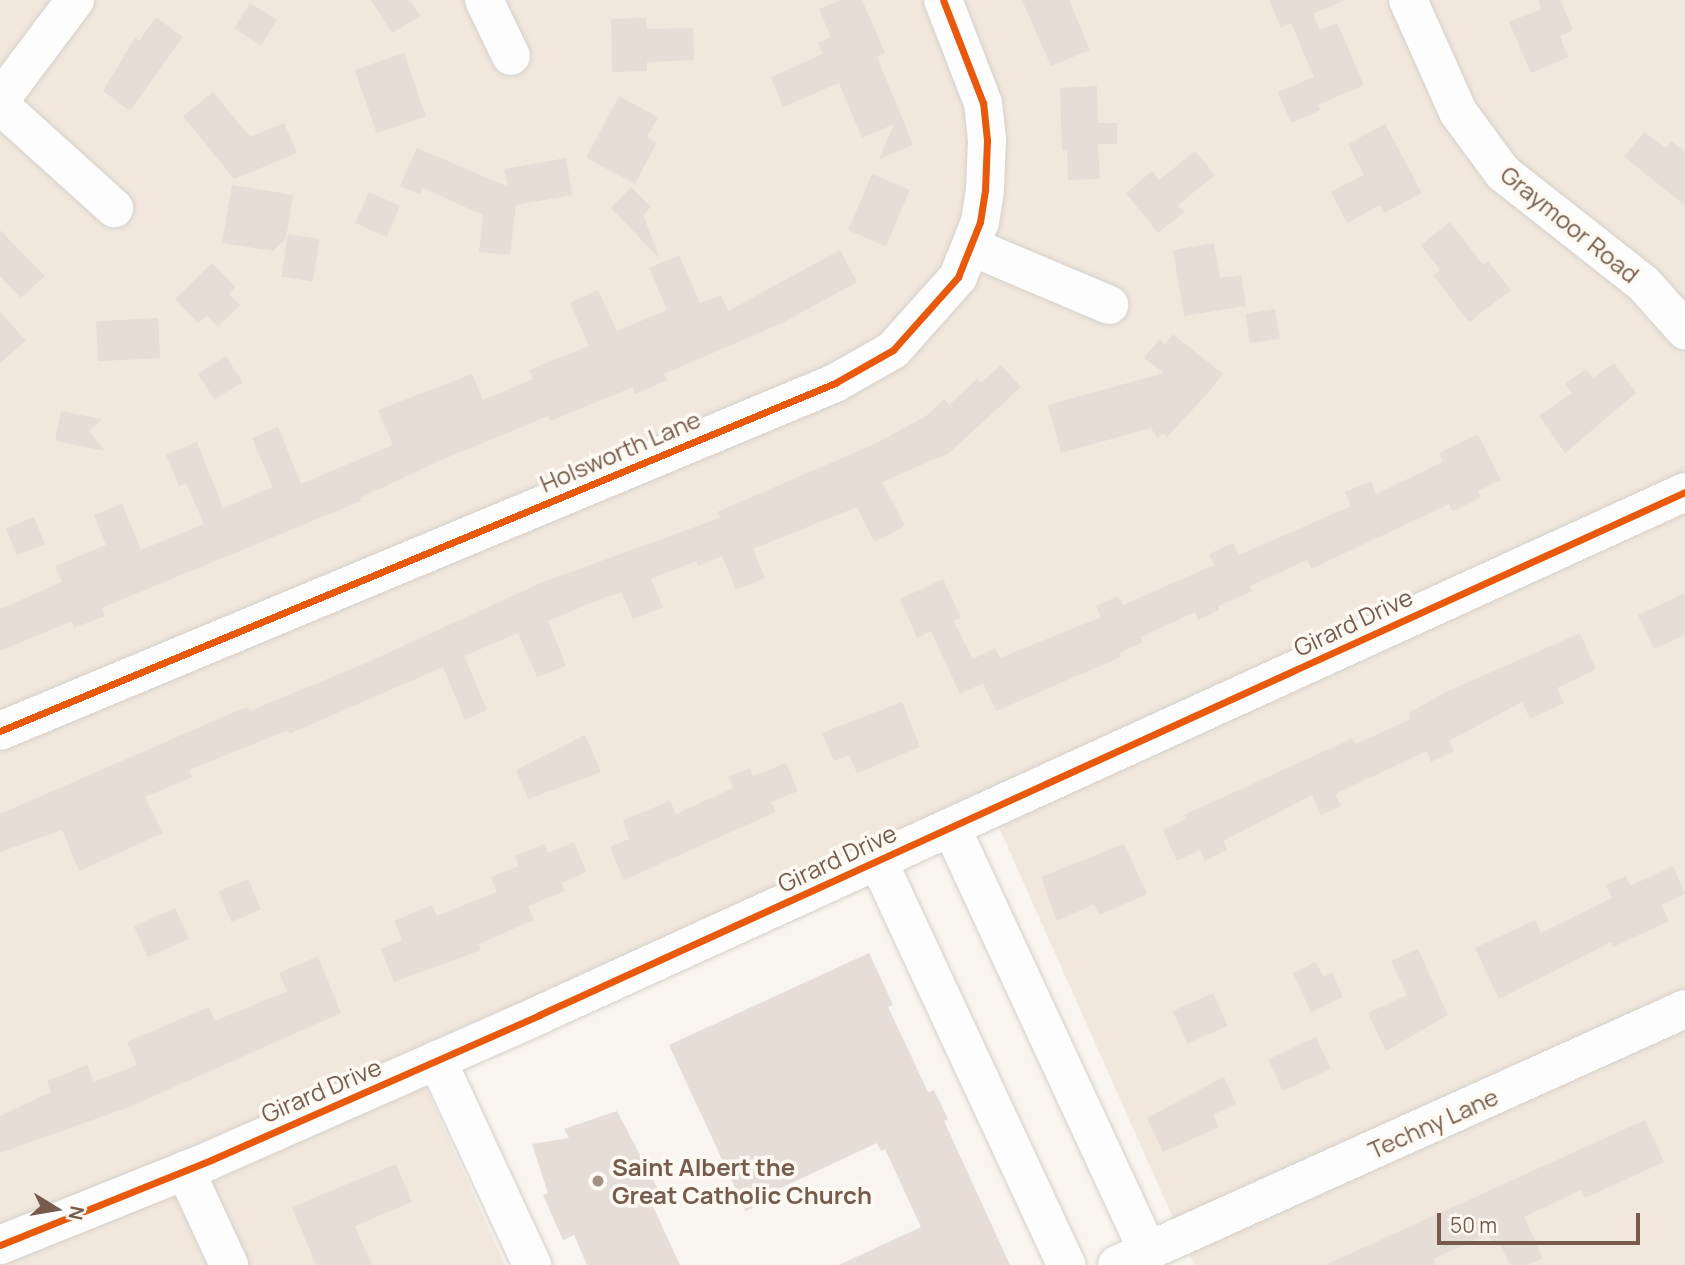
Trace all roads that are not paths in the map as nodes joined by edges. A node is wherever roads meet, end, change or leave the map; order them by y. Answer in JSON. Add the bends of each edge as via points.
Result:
{"nodes":[{"id":1,"x":75,"y":0,"type":"edge"},
{"id":2,"x":484,"y":0,"type":"edge"},
{"id":3,"x":943,"y":0,"type":"edge"},
{"id":4,"x":1408,"y":0,"type":"edge"},
{"id":5,"x":511,"y":56,"type":"dead end"},
{"id":6,"x":0,"y":103,"type":"edge"},
{"id":7,"x":114,"y":208,"type":"dead end"},
{"id":8,"x":972,"y":247,"type":"junction"},
{"id":9,"x":1109,"y":305,"type":"dead end"},
{"id":10,"x":1685,"y":330,"type":"edge"},
{"id":11,"x":1685,"y":492,"type":"edge"},
{"id":12,"x":0,"y":731,"type":"edge"},
{"id":13,"x":951,"y":827,"type":"junction"},
{"id":14,"x":878,"y":861,"type":"junction"},
{"id":15,"x":1685,"y":1009,"type":"edge"},
{"id":16,"x":437,"y":1060,"type":"junction"},
{"id":17,"x":186,"y":1170,"type":"junction"},
{"id":18,"x":0,"y":1245,"type":"edge"},
{"id":19,"x":1148,"y":1251,"type":"edge"},
{"id":20,"x":229,"y":1265,"type":"edge"},
{"id":21,"x":532,"y":1265,"type":"edge"},
{"id":22,"x":1066,"y":1265,"type":"edge"}],
"edges":[{"from":1,"to":6,"type":"street"},
{"from":2,"to":5,"type":"street"},
{"from":3,"to":8,"type":"street","name":"Holsworth Lane","via":[[986,121],[985,190]]},
{"from":4,"to":10,"type":"street","name":"Graymoor Road","via":[[1458,112],[1503,173],[1644,284]]},
{"from":6,"to":7,"type":"street"},
{"from":8,"to":9,"type":"street"},
{"from":8,"to":12,"type":"street","name":"Holsworth Lane","via":[[945,296],[913,333],[877,361],[835,383]]},
{"from":11,"to":13,"type":"street","name":"Girard Drive"},
{"from":13,"to":14,"type":"street","name":"Girard Drive"},
{"from":13,"to":19,"type":"street"},
{"from":14,"to":16,"type":"street","name":"Girard Drive"},
{"from":14,"to":22,"type":"street"},
{"from":15,"to":19,"type":"street","name":"Techny Lane"},
{"from":16,"to":17,"type":"street","name":"Girard Drive"},
{"from":16,"to":21,"type":"street"},
{"from":17,"to":18,"type":"street","name":"Girard Drive"},
{"from":17,"to":20,"type":"street"}]}
